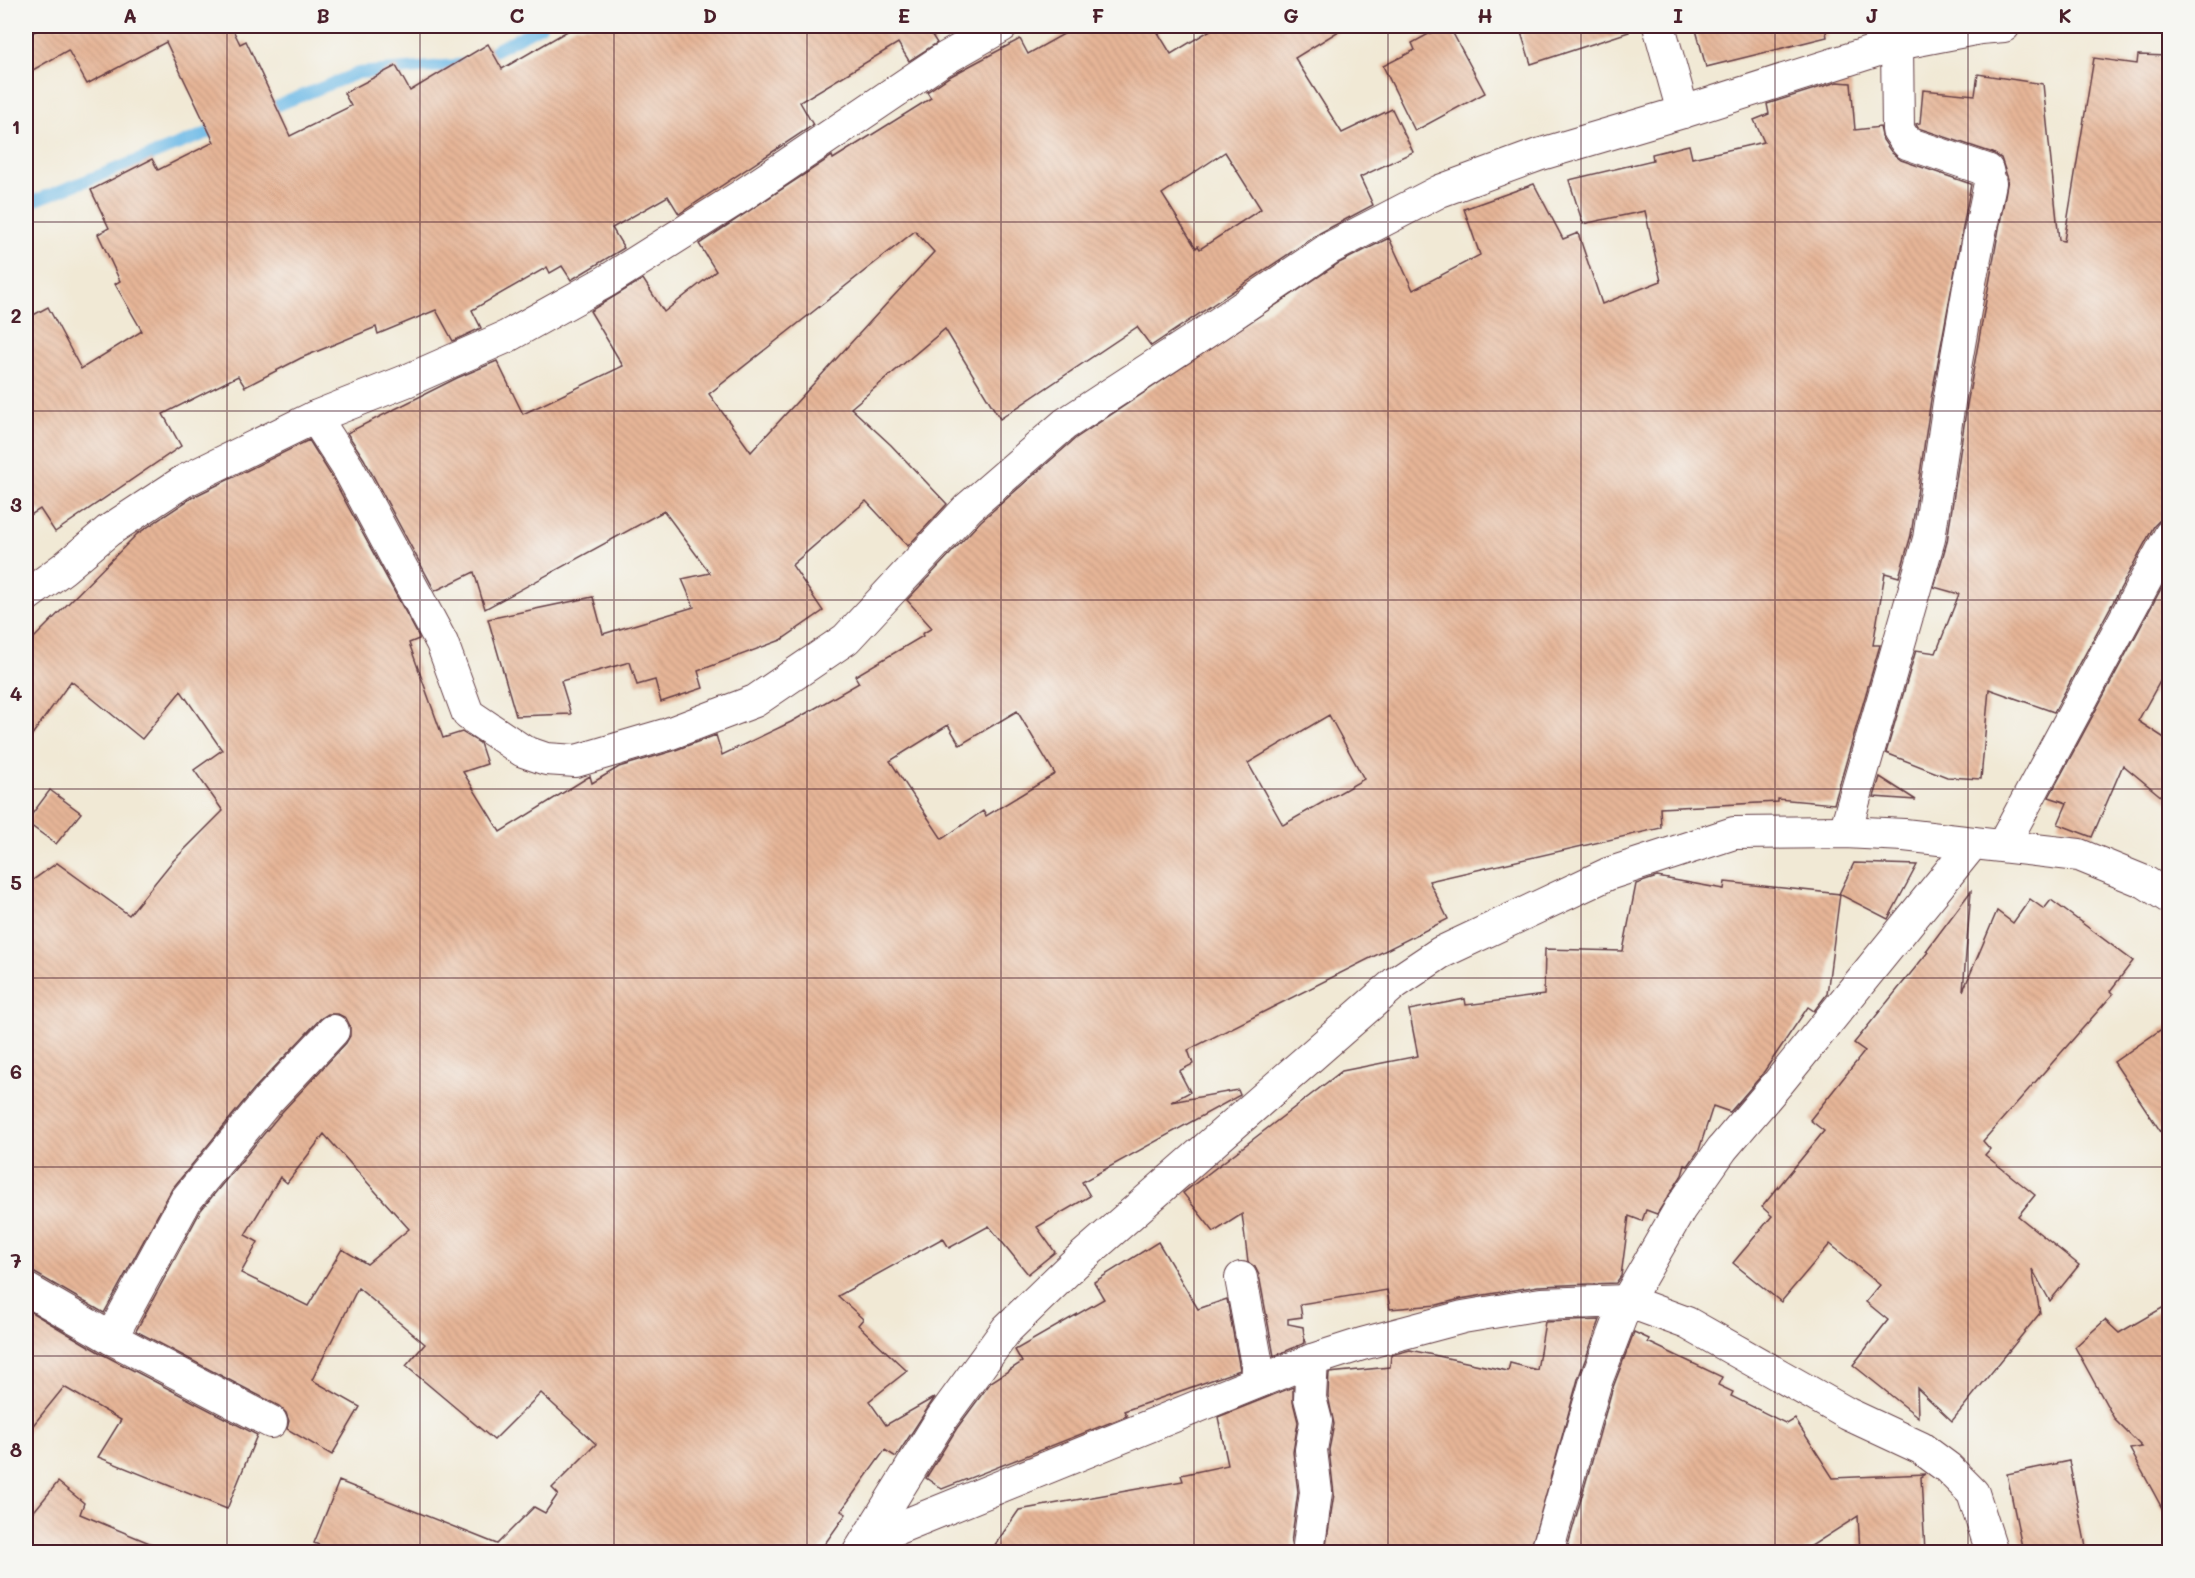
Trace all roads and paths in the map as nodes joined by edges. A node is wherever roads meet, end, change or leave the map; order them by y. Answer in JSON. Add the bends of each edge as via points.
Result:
{"nodes":[{"id":1,"x":1002,"y":26,"type":"edge"},
{"id":2,"x":1659,"y":26,"type":"edge"},
{"id":3,"x":2004,"y":26,"type":"edge"},
{"id":4,"x":1898,"y":44,"type":"junction"},
{"id":5,"x":1683,"y":112,"type":"junction"},
{"id":6,"x":315,"y":417,"type":"junction"},
{"id":7,"x":2169,"y":535,"type":"edge"},
{"id":8,"x":26,"y":596,"type":"edge"},
{"id":9,"x":1845,"y":832,"type":"junction"},
{"id":10,"x":1988,"y":844,"type":"junction"},
{"id":11,"x":2169,"y":898,"type":"edge"},
{"id":12,"x":333,"y":1031,"type":"dead end"},
{"id":13,"x":1241,"y":1278,"type":"dead end"},
{"id":14,"x":26,"y":1289,"type":"edge"},
{"id":15,"x":1627,"y":1301,"type":"junction"},
{"id":16,"x":111,"y":1338,"type":"junction"},
{"id":17,"x":1312,"y":1360,"type":"junction"},
{"id":18,"x":1260,"y":1382,"type":"junction"},
{"id":19,"x":271,"y":1422,"type":"dead end"},
{"id":20,"x":1309,"y":1545,"type":"dead end"},
{"id":21,"x":863,"y":1547,"type":"edge"},
{"id":22,"x":1547,"y":1552,"type":"edge"},
{"id":23,"x":1992,"y":1552,"type":"edge"}],
"edges":[{"from":1,"to":6,"type":"street","via":[[939,62],[605,282],[506,336]]},
{"from":2,"to":5,"type":"street"},
{"from":3,"to":4,"type":"street"},
{"from":4,"to":5,"type":"street"},
{"from":4,"to":9,"type":"street","via":[[1898,130],[1907,143],[1987,170],[1990,183],[1961,333],[1929,539]]},
{"from":5,"to":6,"type":"street","via":[[1538,155],[1440,191],[1330,248],[1065,424],[968,508],[846,639],[755,701],[668,734],[576,761],[546,759],[524,751],[468,714],[442,643],[348,468]]},
{"from":6,"to":8,"type":"street","via":[[184,481],[108,531]]},
{"from":7,"to":10,"type":"street"},
{"from":9,"to":10,"type":"street"},
{"from":9,"to":21,"type":"street","via":[[1734,833],[1608,874],[1440,953],[1395,983],[1073,1264],[1007,1329],[942,1418]]},
{"from":10,"to":11,"type":"street","via":[[2079,855],[2145,882]]},
{"from":10,"to":15,"type":"street","via":[[1722,1149],[1680,1209]]},
{"from":12,"to":16,"type":"street","via":[[268,1100],[186,1200]]},
{"from":13,"to":18,"type":"street"},
{"from":14,"to":16,"type":"street"},
{"from":15,"to":17,"type":"street","via":[[1541,1304],[1463,1317]]},
{"from":15,"to":22,"type":"street","via":[[1595,1384]]},
{"from":15,"to":23,"type":"street","via":[[1687,1323],[1848,1414],[1922,1448],[1973,1493]]},
{"from":16,"to":19,"type":"street"},
{"from":17,"to":18,"type":"street"},
{"from":17,"to":20,"type":"street","via":[[1310,1398],[1316,1421],[1311,1450],[1316,1492]]},
{"from":18,"to":21,"type":"street"}]}
